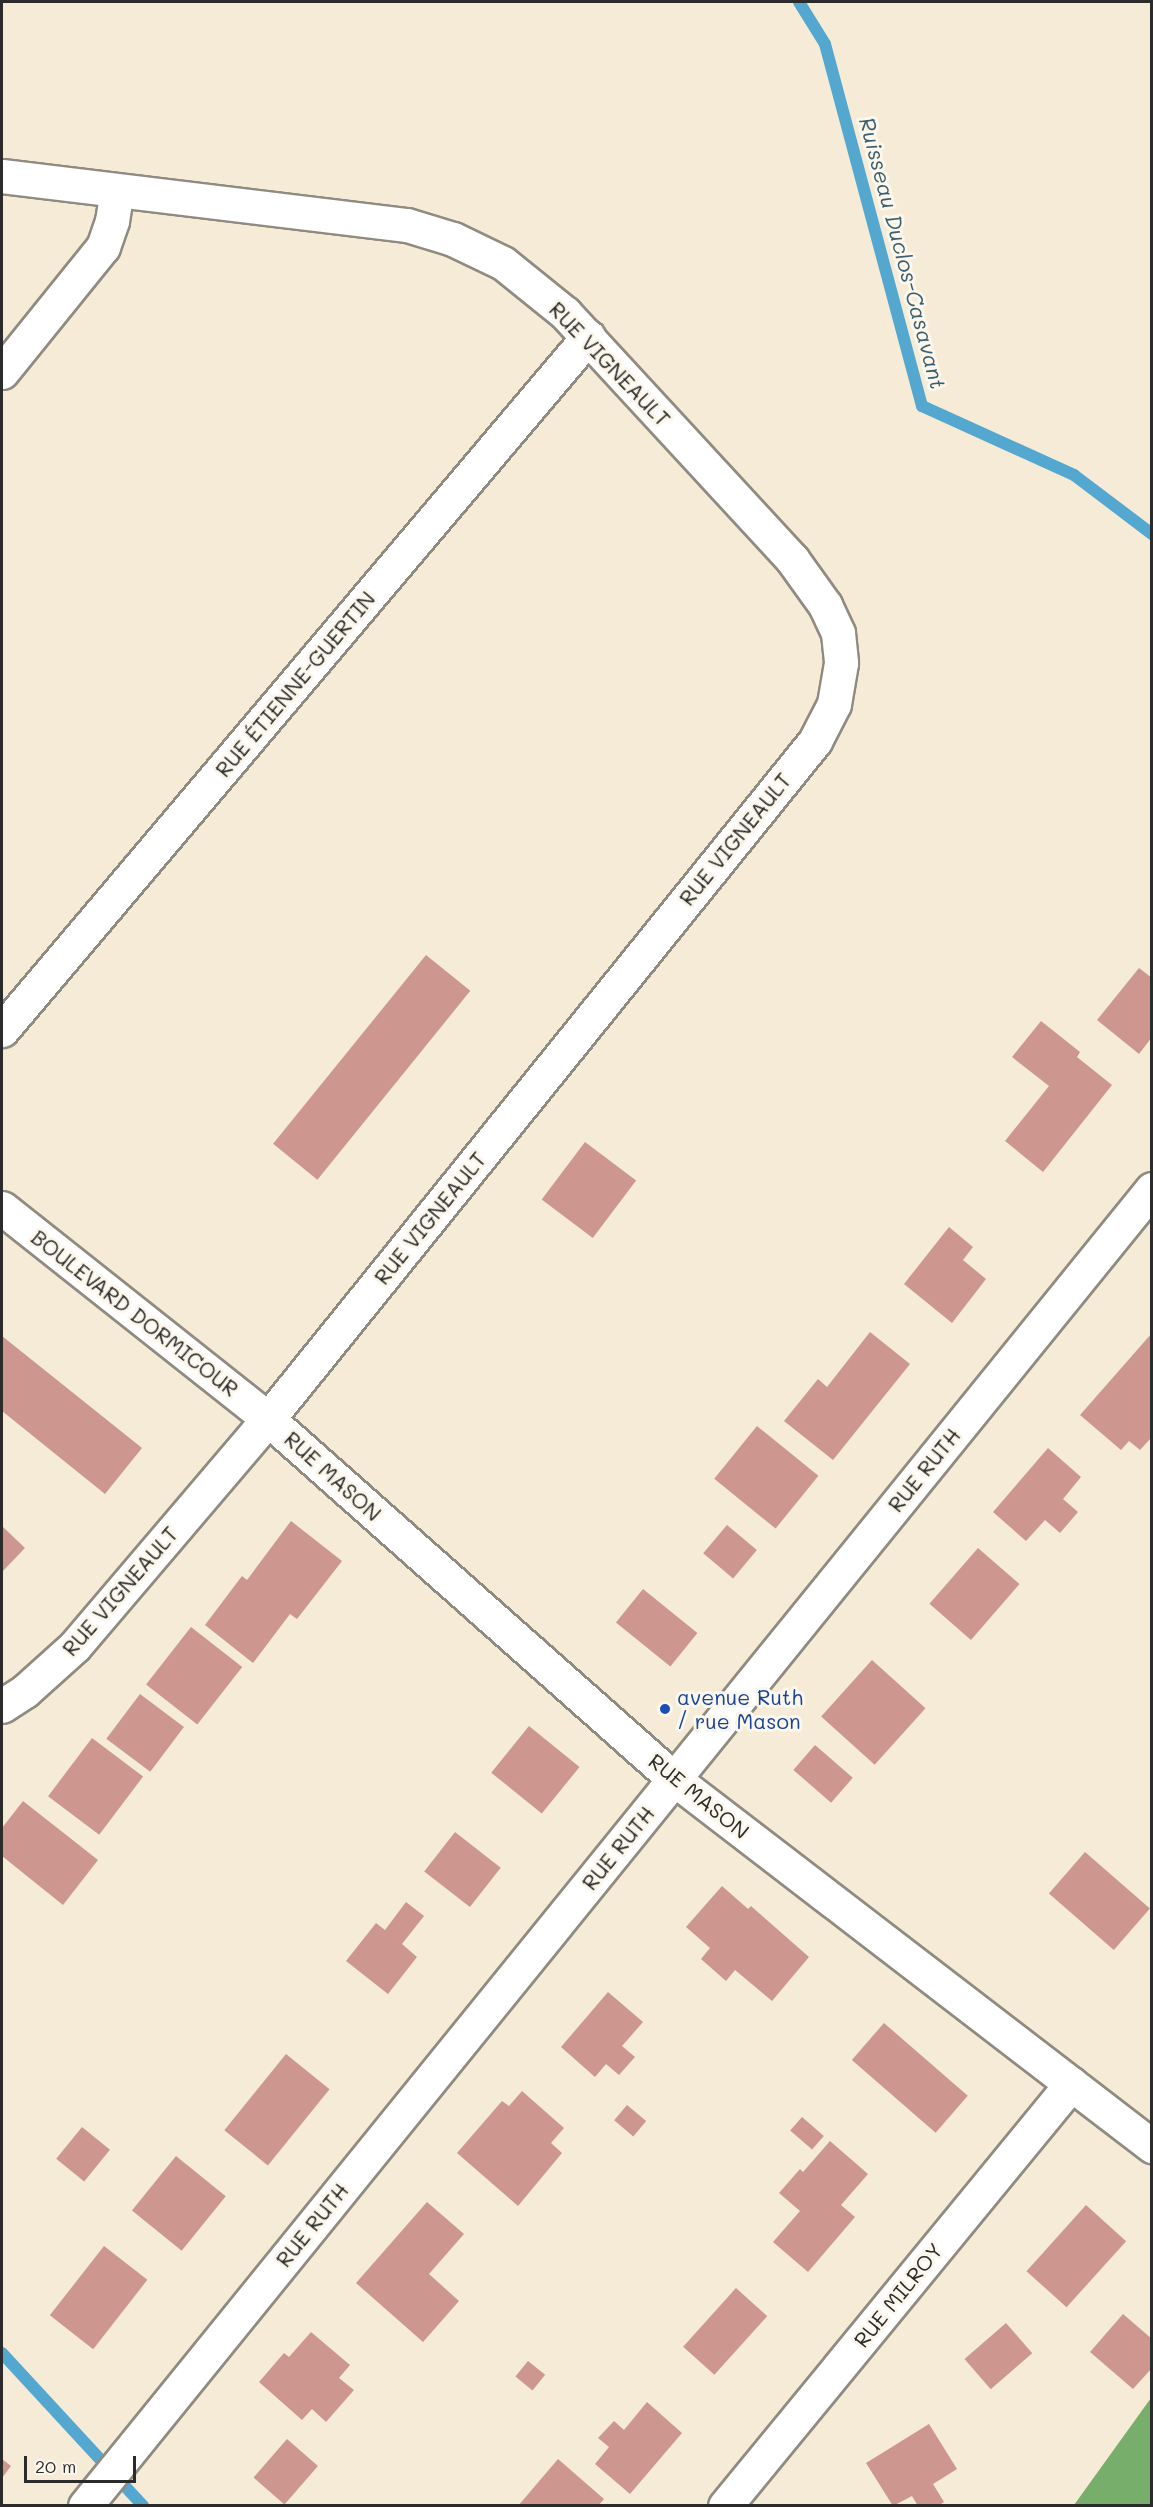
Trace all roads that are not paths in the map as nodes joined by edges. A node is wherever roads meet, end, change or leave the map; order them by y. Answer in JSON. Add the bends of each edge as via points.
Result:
{"nodes":[{"id":1,"x":2,"y":176,"type":"edge"},
{"id":2,"x":117,"y":190,"type":"junction"},
{"id":3,"x":588,"y":338,"type":"junction"},
{"id":4,"x":2,"y":372,"type":"edge"},
{"id":5,"x":2,"y":1030,"type":"edge"},
{"id":6,"x":1152,"y":1189,"type":"edge"},
{"id":7,"x":2,"y":1208,"type":"edge"},
{"id":8,"x":268,"y":1419,"type":"junction"},
{"id":9,"x":2,"y":1706,"type":"edge"},
{"id":10,"x":674,"y":1779,"type":"junction"},
{"id":11,"x":1071,"y":2084,"type":"junction"},
{"id":12,"x":1152,"y":2146,"type":"edge"},
{"id":13,"x":89,"y":2501,"type":"edge"},
{"id":14,"x":725,"y":2505,"type":"edge"}],
"edges":[{"from":1,"to":2,"type":"street","name":"RUE VIGNEAULT"},
{"from":2,"to":3,"type":"street","name":"RUE VIGNEAULT","via":[[407,225],[453,239],[503,263],[565,312]]},
{"from":2,"to":4,"type":"street","via":[[103,247]]},
{"from":3,"to":5,"type":"street","name":"RUE ÉTIENNE-GUERTIN"},
{"from":3,"to":8,"type":"street","name":"RUE VIGNEAULT","via":[[792,559],[825,605],[838,633],[841,663],[834,704],[815,741]]},
{"from":6,"to":10,"type":"street","name":"RUE RUTH"},
{"from":7,"to":8,"type":"street","name":"BOULEVARD DORMICOUR"},
{"from":8,"to":9,"type":"street","name":"RUE VIGNEAULT","via":[[75,1646]]},
{"from":8,"to":10,"type":"street","name":"RUE MASON"},
{"from":10,"to":11,"type":"street","name":"RUE MASON"},
{"from":10,"to":13,"type":"street","name":"RUE RUTH"},
{"from":11,"to":12,"type":"street","name":"RUE MASON"},
{"from":11,"to":14,"type":"street","name":"RUE MILROY"}]}
